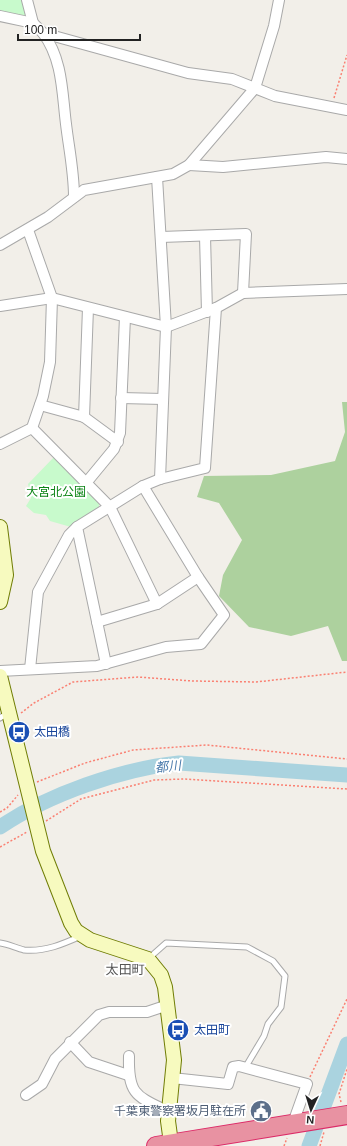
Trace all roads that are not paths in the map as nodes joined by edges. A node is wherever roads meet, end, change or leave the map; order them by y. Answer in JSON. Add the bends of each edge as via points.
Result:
{"nodes":[{"id":1,"x":27,"y":0,"type":"edge"},
{"id":2,"x":279,"y":0,"type":"edge"},
{"id":3,"x":0,"y":16,"type":"edge"},
{"id":4,"x":33,"y":23,"type":"junction"},
{"id":5,"x":43,"y":33,"type":"junction"},
{"id":6,"x":255,"y":88,"type":"junction"},
{"id":7,"x":347,"y":110,"type":"edge"},
{"id":8,"x":347,"y":158,"type":"edge"},
{"id":9,"x":189,"y":165,"type":"junction"},
{"id":10,"x":157,"y":177,"type":"junction"},
{"id":11,"x":74,"y":197,"type":"junction"},
{"id":12,"x":28,"y":230,"type":"junction"},
{"id":13,"x":205,"y":236,"type":"junction"},
{"id":14,"x":161,"y":237,"type":"junction"},
{"id":15,"x":0,"y":245,"type":"edge"},
{"id":16,"x":347,"y":289,"type":"edge"},
{"id":17,"x":243,"y":293,"type":"junction"},
{"id":18,"x":52,"y":298,"type":"junction"},
{"id":19,"x":0,"y":306,"type":"edge"},
{"id":20,"x":88,"y":308,"type":"junction"},
{"id":21,"x":212,"y":310,"type":"junction"},
{"id":22,"x":125,"y":317,"type":"junction"},
{"id":23,"x":166,"y":327,"type":"junction"},
{"id":24,"x":122,"y":398,"type":"junction"},
{"id":25,"x":164,"y":399,"type":"junction"},
{"id":26,"x":40,"y":405,"type":"junction"},
{"id":27,"x":84,"y":418,"type":"junction"},
{"id":28,"x":32,"y":428,"type":"junction"},
{"id":29,"x":118,"y":442,"type":"junction"},
{"id":30,"x":0,"y":444,"type":"edge"},
{"id":31,"x":160,"y":479,"type":"junction"},
{"id":32,"x":86,"y":483,"type":"junction"},
{"id":33,"x":143,"y":486,"type":"junction"},
{"id":34,"x":110,"y":507,"type":"junction"},
{"id":35,"x":0,"y":527,"type":"edge"},
{"id":36,"x":77,"y":527,"type":"junction"},
{"id":37,"x":198,"y":577,"type":"junction"},
{"id":38,"x":0,"y":602,"type":"edge"},
{"id":39,"x":157,"y":604,"type":"junction"},
{"id":40,"x":97,"y":622,"type":"junction"},
{"id":41,"x":106,"y":664,"type":"junction"},
{"id":42,"x":30,"y":669,"type":"junction"},
{"id":43,"x":0,"y":671,"type":"edge"},
{"id":44,"x":0,"y":676,"type":"edge"},
{"id":45,"x":6,"y":718,"type":"edge"},
{"id":46,"x":82,"y":936,"type":"junction"},
{"id":47,"x":0,"y":943,"type":"edge"},
{"id":48,"x":148,"y":959,"type":"junction"},
{"id":49,"x":168,"y":1005,"type":"junction"},
{"id":50,"x":70,"y":1042,"type":"junction"},
{"id":51,"x":129,"y":1056,"type":"dead end"},
{"id":52,"x":245,"y":1068,"type":"junction"},
{"id":53,"x":128,"y":1075,"type":"junction"},
{"id":54,"x":172,"y":1078,"type":"junction"},
{"id":55,"x":26,"y":1095,"type":"dead end"},
{"id":56,"x":169,"y":1112,"type":"junction"},
{"id":57,"x":340,"y":1117,"type":"edge"},
{"id":58,"x":293,"y":1123,"type":"junction"},
{"id":59,"x":167,"y":1145,"type":"edge"}],
"edges":[{"from":1,"to":4,"type":"street"},
{"from":2,"to":6,"type":"street","via":[[274,26]]},
{"from":3,"to":4,"type":"street"},
{"from":4,"to":5,"type":"street"},
{"from":5,"to":6,"type":"street","via":[[188,73],[232,79]]},
{"from":5,"to":11,"type":"street","via":[[53,46],[63,90],[74,176]]},
{"from":6,"to":7,"type":"street","via":[[274,96]]},
{"from":6,"to":9,"type":"street"},
{"from":8,"to":9,"type":"street","via":[[326,157],[223,167]]},
{"from":9,"to":10,"type":"street","via":[[172,174]]},
{"from":10,"to":11,"type":"street","via":[[100,186],[84,190]]},
{"from":10,"to":14,"type":"street"},
{"from":11,"to":12,"type":"street"},
{"from":12,"to":15,"type":"street"},
{"from":12,"to":18,"type":"street"},
{"from":13,"to":14,"type":"street"},
{"from":13,"to":17,"type":"street","via":[[246,234]]},
{"from":13,"to":21,"type":"street"},
{"from":14,"to":23,"type":"street"},
{"from":16,"to":17,"type":"street"},
{"from":17,"to":21,"type":"street"},
{"from":18,"to":19,"type":"street"},
{"from":18,"to":20,"type":"street"},
{"from":18,"to":26,"type":"street","via":[[50,362]]},
{"from":20,"to":22,"type":"street"},
{"from":20,"to":27,"type":"street"},
{"from":21,"to":23,"type":"street"},
{"from":21,"to":31,"type":"street","via":[[205,468]]},
{"from":22,"to":23,"type":"street"},
{"from":22,"to":24,"type":"street"},
{"from":23,"to":25,"type":"street"},
{"from":24,"to":25,"type":"street"},
{"from":24,"to":29,"type":"street"},
{"from":25,"to":31,"type":"street"},
{"from":26,"to":27,"type":"street"},
{"from":26,"to":28,"type":"street"},
{"from":27,"to":29,"type":"street"},
{"from":28,"to":30,"type":"street"},
{"from":28,"to":32,"type":"street"},
{"from":29,"to":32,"type":"street"},
{"from":31,"to":33,"type":"street"},
{"from":32,"to":34,"type":"street"},
{"from":33,"to":34,"type":"street"},
{"from":33,"to":37,"type":"street"},
{"from":34,"to":36,"type":"street"},
{"from":34,"to":39,"type":"street"},
{"from":35,"to":38,"type":"street","via":[[6,574]]},
{"from":36,"to":40,"type":"street"},
{"from":36,"to":42,"type":"street","via":[[69,535],[38,592]]},
{"from":37,"to":39,"type":"street"},
{"from":37,"to":41,"type":"street","via":[[224,615],[201,644],[166,647]]},
{"from":39,"to":40,"type":"street"},
{"from":40,"to":41,"type":"street"},
{"from":41,"to":42,"type":"street"},
{"from":42,"to":43,"type":"street"},
{"from":44,"to":45,"type":"street"},
{"from":45,"to":46,"type":"street","via":[[49,868],[71,923]]},
{"from":46,"to":47,"type":"lane","via":[[36,951]]},
{"from":46,"to":48,"type":"street"},
{"from":48,"to":49,"type":"street","via":[[161,975]]},
{"from":48,"to":52,"type":"lane","via":[[166,943],[247,947],[273,961],[285,976],[281,1007],[268,1024],[264,1036]]},
{"from":49,"to":50,"type":"street","via":[[147,1012],[109,1012],[99,1015]]},
{"from":49,"to":54,"type":"street","via":[[174,1060]]},
{"from":50,"to":53,"type":"street","via":[[89,1062]]},
{"from":50,"to":55,"type":"street","via":[[55,1059],[42,1084]]},
{"from":51,"to":53,"type":"street"},
{"from":52,"to":54,"type":"street","via":[[234,1067],[228,1084]]},
{"from":52,"to":58,"type":"street","via":[[307,1084]]},
{"from":53,"to":56,"type":"street","via":[[132,1089],[142,1099]]},
{"from":54,"to":56,"type":"street"},
{"from":56,"to":59,"type":"street"},
{"from":57,"to":58,"type":"highway"},
{"from":58,"to":59,"type":"highway"}]}
